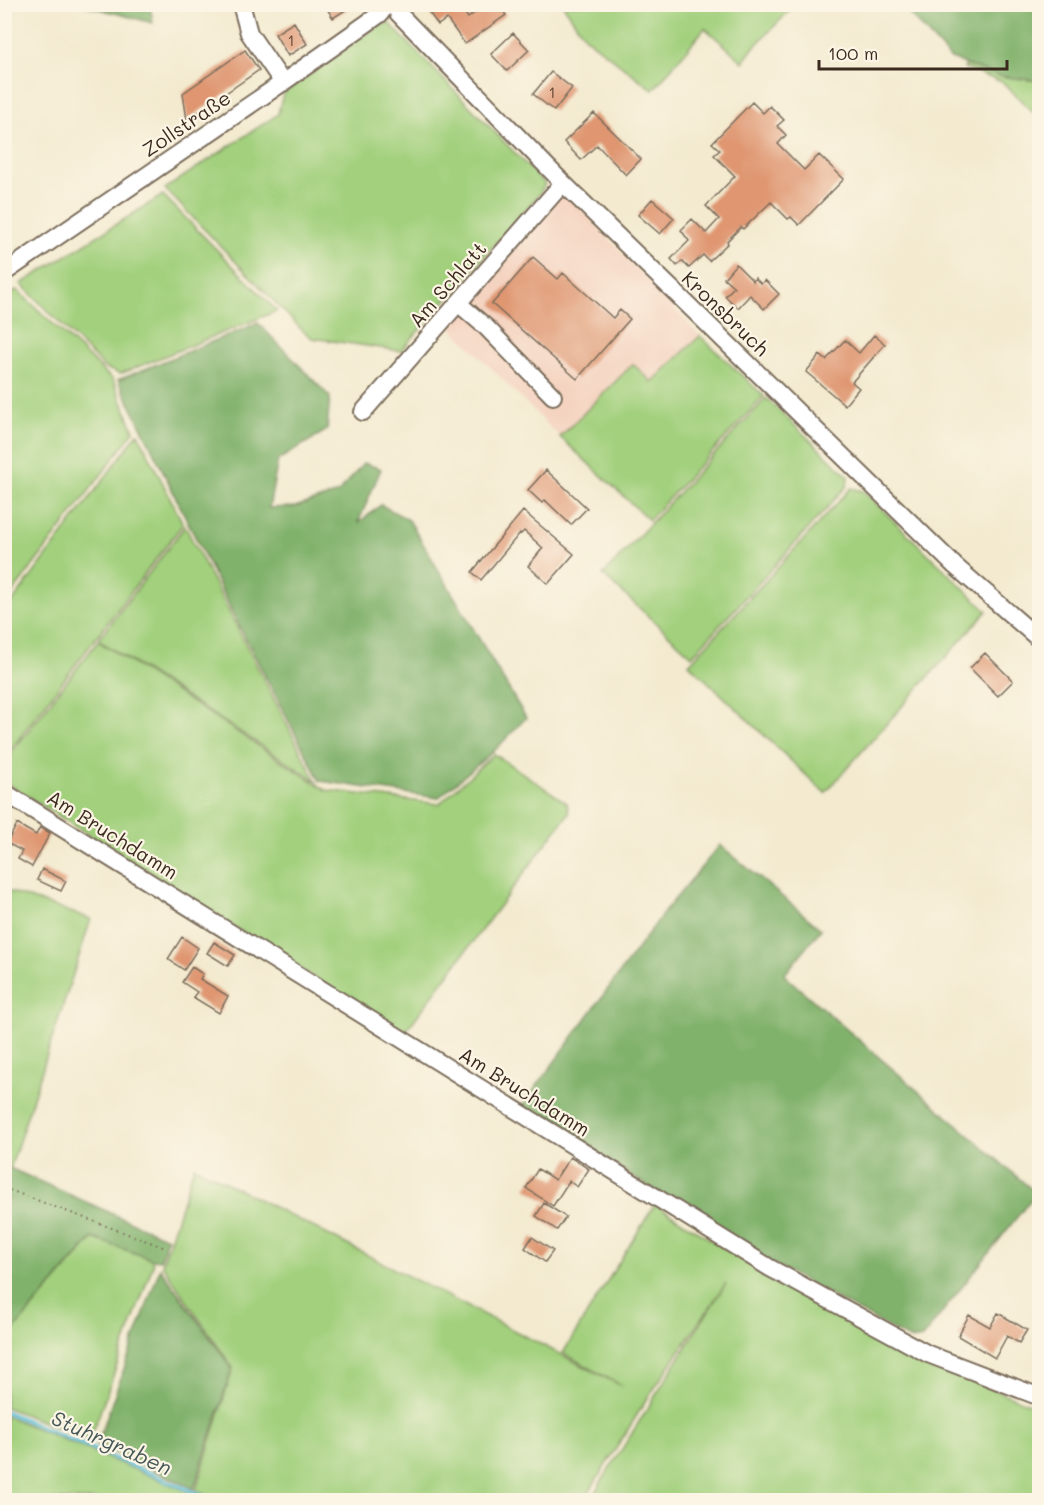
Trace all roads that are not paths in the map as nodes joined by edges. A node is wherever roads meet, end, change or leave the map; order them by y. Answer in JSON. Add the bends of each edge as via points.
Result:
{"nodes":[{"id":1,"x":241,"y":4,"type":"edge"},
{"id":2,"x":387,"y":4,"type":"edge"},
{"id":3,"x":397,"y":4,"type":"edge"},
{"id":4,"x":283,"y":83,"type":"junction"},
{"id":5,"x":563,"y":183,"type":"junction"},
{"id":6,"x":4,"y":273,"type":"edge"},
{"id":7,"x":458,"y":303,"type":"junction"},
{"id":8,"x":553,"y":396,"type":"dead end"},
{"id":9,"x":363,"y":412,"type":"dead end"},
{"id":10,"x":1040,"y":640,"type":"edge"},
{"id":11,"x":4,"y":792,"type":"edge"},
{"id":12,"x":1040,"y":1397,"type":"edge"}],
"edges":[{"from":1,"to":4,"type":"street","via":[[249,33]]},
{"from":2,"to":4,"type":"street","name":"Zollstraße","via":[[380,14]]},
{"from":3,"to":5,"type":"street","name":"Kronsbruch","via":[[398,13]]},
{"from":4,"to":6,"type":"street","name":"Zollstraße"},
{"from":5,"to":7,"type":"street","name":"Am Schlatt"},
{"from":5,"to":10,"type":"street","name":"Kronsbruch","via":[[955,566]]},
{"from":7,"to":8,"type":"street"},
{"from":7,"to":9,"type":"street","name":"Am Schlatt"},
{"from":11,"to":12,"type":"street","name":"Am Bruchdamm","via":[[770,1268],[928,1354]]}]}
